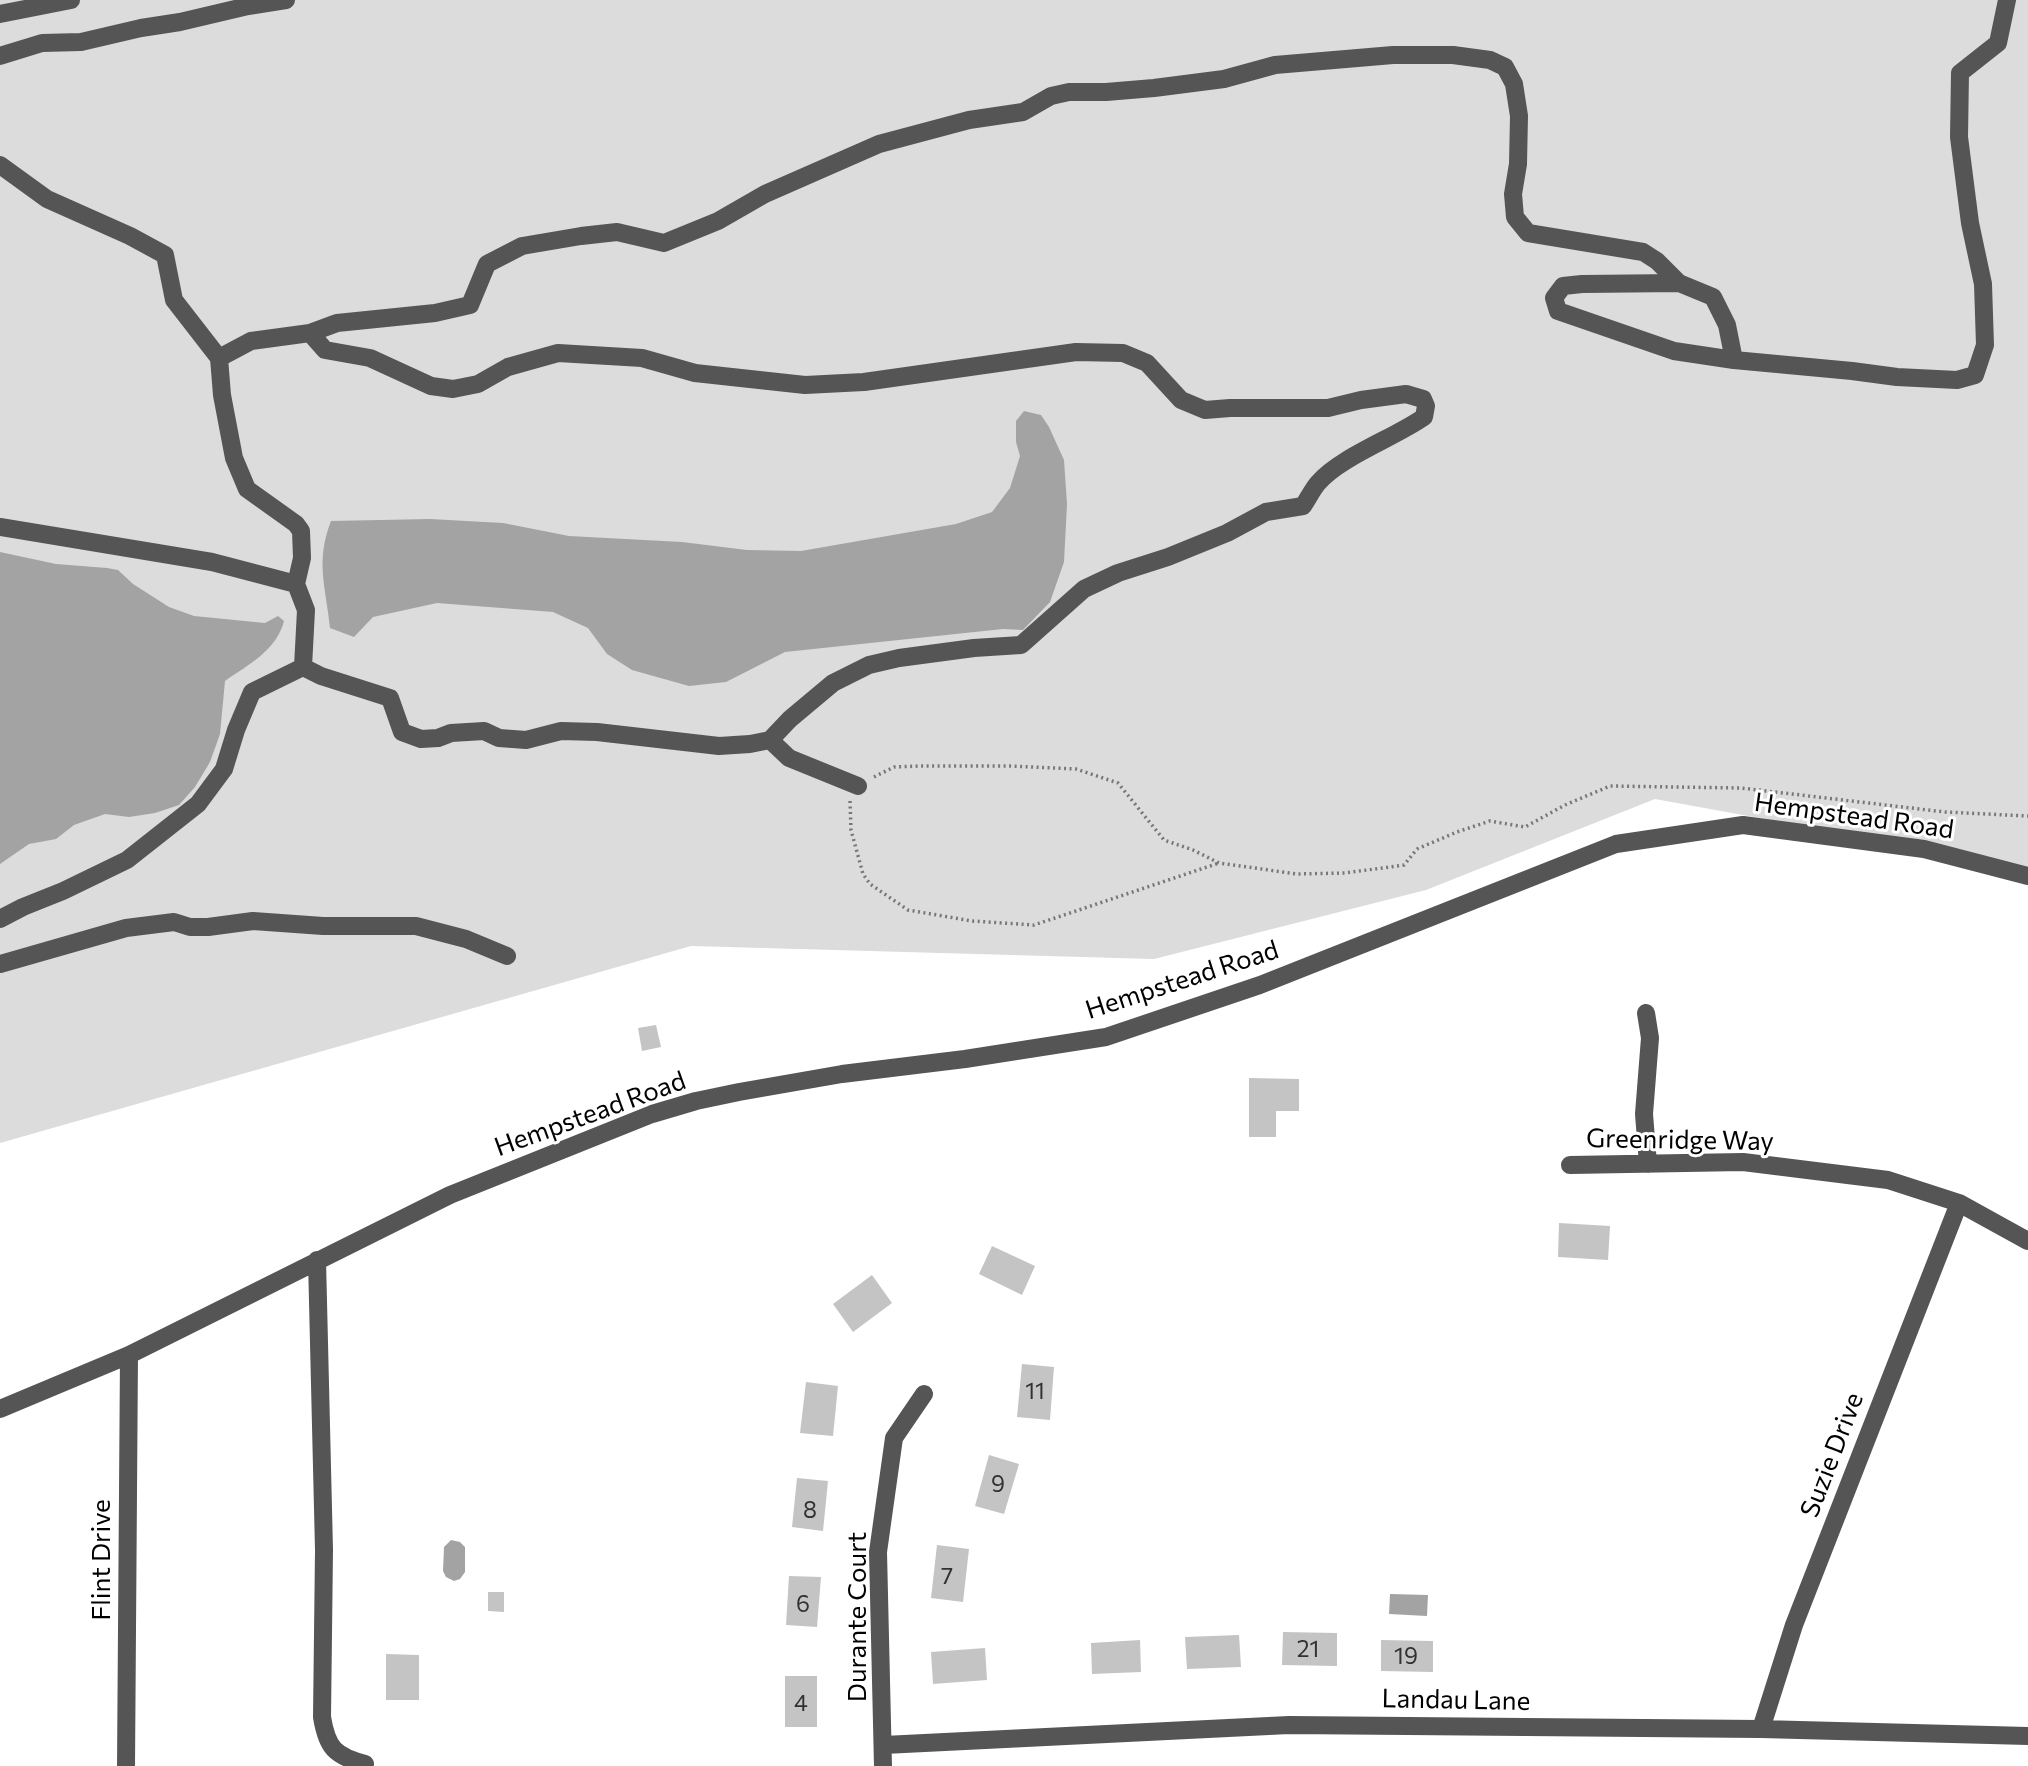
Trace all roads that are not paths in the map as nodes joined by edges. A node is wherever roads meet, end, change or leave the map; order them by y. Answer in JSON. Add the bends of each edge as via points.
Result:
{"nodes":[{"id":1,"x":71,"y":0,"type":"edge"},
{"id":2,"x":286,"y":0,"type":"edge"},
{"id":3,"x":2007,"y":0,"type":"edge"},
{"id":4,"x":0,"y":14,"type":"edge"},
{"id":5,"x":0,"y":56,"type":"edge"},
{"id":6,"x":0,"y":165,"type":"edge"},
{"id":7,"x":1679,"y":283,"type":"junction"},
{"id":8,"x":310,"y":333,"type":"junction"},
{"id":9,"x":219,"y":358,"type":"junction"},
{"id":10,"x":1734,"y":360,"type":"junction"},
{"id":11,"x":0,"y":527,"type":"edge"},
{"id":12,"x":296,"y":584,"type":"junction"},
{"id":13,"x":303,"y":667,"type":"junction"},
{"id":14,"x":770,"y":740,"type":"junction"},
{"id":15,"x":858,"y":786,"type":"road end"},
{"id":16,"x":2028,"y":876,"type":"edge"},
{"id":17,"x":0,"y":919,"type":"edge"},
{"id":18,"x":507,"y":956,"type":"dead end"},
{"id":19,"x":0,"y":964,"type":"edge"},
{"id":20,"x":1646,"y":1013,"type":"dead end"},
{"id":21,"x":1648,"y":1164,"type":"junction"},
{"id":22,"x":1570,"y":1165,"type":"dead end"},
{"id":23,"x":1959,"y":1203,"type":"junction"},
{"id":24,"x":2028,"y":1241,"type":"edge"},
{"id":25,"x":317,"y":1260,"type":"junction"},
{"id":26,"x":129,"y":1355,"type":"junction"},
{"id":27,"x":924,"y":1394,"type":"dead end"},
{"id":28,"x":0,"y":1409,"type":"edge"},
{"id":29,"x":1762,"y":1729,"type":"junction"},
{"id":30,"x":2028,"y":1736,"type":"edge"},
{"id":31,"x":884,"y":1745,"type":"junction"},
{"id":32,"x":365,"y":1764,"type":"dead end"},
{"id":33,"x":126,"y":1766,"type":"edge"},
{"id":34,"x":883,"y":1766,"type":"edge"}],
"edges":[{"from":1,"to":4,"type":"street"},
{"from":2,"to":5,"type":"street","via":[[81,42],[42,43]]},
{"from":3,"to":10,"type":"street","via":[[1998,43],[1960,73],[1959,137],[1983,284],[1985,345],[1975,374],[1956,380],[1897,377]]},
{"from":6,"to":9,"type":"street","via":[[47,199],[165,255],[173,300]]},
{"from":7,"to":8,"type":"street","via":[[1643,252],[1528,233],[1515,217],[1519,116],[1514,84],[1505,67],[1453,55],[1393,55],[1275,65],[1224,79],[1154,88],[1051,96],[1023,112],[969,120],[880,144],[664,243],[617,232],[522,246],[487,264],[470,305],[337,323]]},
{"from":7,"to":10,"type":"street","via":[[1713,297],[1727,325]]},
{"from":7,"to":10,"type":"street","via":[[1563,286],[1554,299],[1558,312],[1575,318],[1674,351]]},
{"from":8,"to":9,"type":"street","via":[[251,341]]},
{"from":8,"to":14,"type":"street","via":[[325,350],[370,358],[430,386],[453,389],[558,353],[642,358],[695,373],[806,385],[864,382],[1076,352],[1123,353],[1147,363],[1181,400],[1205,411],[1328,408],[1406,394],[1423,400],[1424,417],[1343,463],[1319,482],[1303,506],[1266,512],[1227,533],[1084,589],[1021,645],[869,665],[833,683]]},
{"from":9,"to":12,"type":"street","via":[[234,458],[247,489],[301,531],[302,558]]},
{"from":11,"to":12,"type":"street","via":[[212,562]]},
{"from":12,"to":13,"type":"street","via":[[306,610]]},
{"from":13,"to":14,"type":"street","via":[[390,698],[402,732],[421,739],[484,731],[526,740],[561,731],[719,746]]},
{"from":13,"to":17,"type":"street","via":[[252,692],[224,769],[198,804],[127,860]]},
{"from":14,"to":15,"type":"street","via":[[789,758]]},
{"from":16,"to":25,"type":"street","name":"Hempstead Road","via":[[1924,849],[1743,825],[1616,844],[1260,985],[1106,1037],[829,1076],[728,1094],[652,1114],[450,1195]]},
{"from":18,"to":19,"type":"street","via":[[416,926],[253,921],[190,927],[174,922],[126,928]]},
{"from":20,"to":21,"type":"street","via":[[1650,1038],[1644,1114]]},
{"from":21,"to":22,"type":"street","name":"Greenridge Way"},
{"from":21,"to":23,"type":"street","name":"Greenridge Way","via":[[1744,1162],[1888,1180]]},
{"from":23,"to":24,"type":"street","name":"Greenridge Way"},
{"from":23,"to":29,"type":"street","name":"Suzie Drive","via":[[1794,1625]]},
{"from":25,"to":26,"type":"street","name":"Hempstead Road"},
{"from":25,"to":32,"type":"street","via":[[324,1550],[322,1717],[335,1752]]},
{"from":26,"to":28,"type":"street","name":"Hempstead Road"},
{"from":26,"to":33,"type":"street","name":"Flint Drive"},
{"from":27,"to":31,"type":"street","name":"Durante Court","via":[[894,1438],[878,1552]]},
{"from":29,"to":30,"type":"street","name":"Landau Lane"},
{"from":29,"to":31,"type":"street","name":"Landau Lane","via":[[1289,1725]]},
{"from":31,"to":34,"type":"street","name":"Durante Court"}]}
